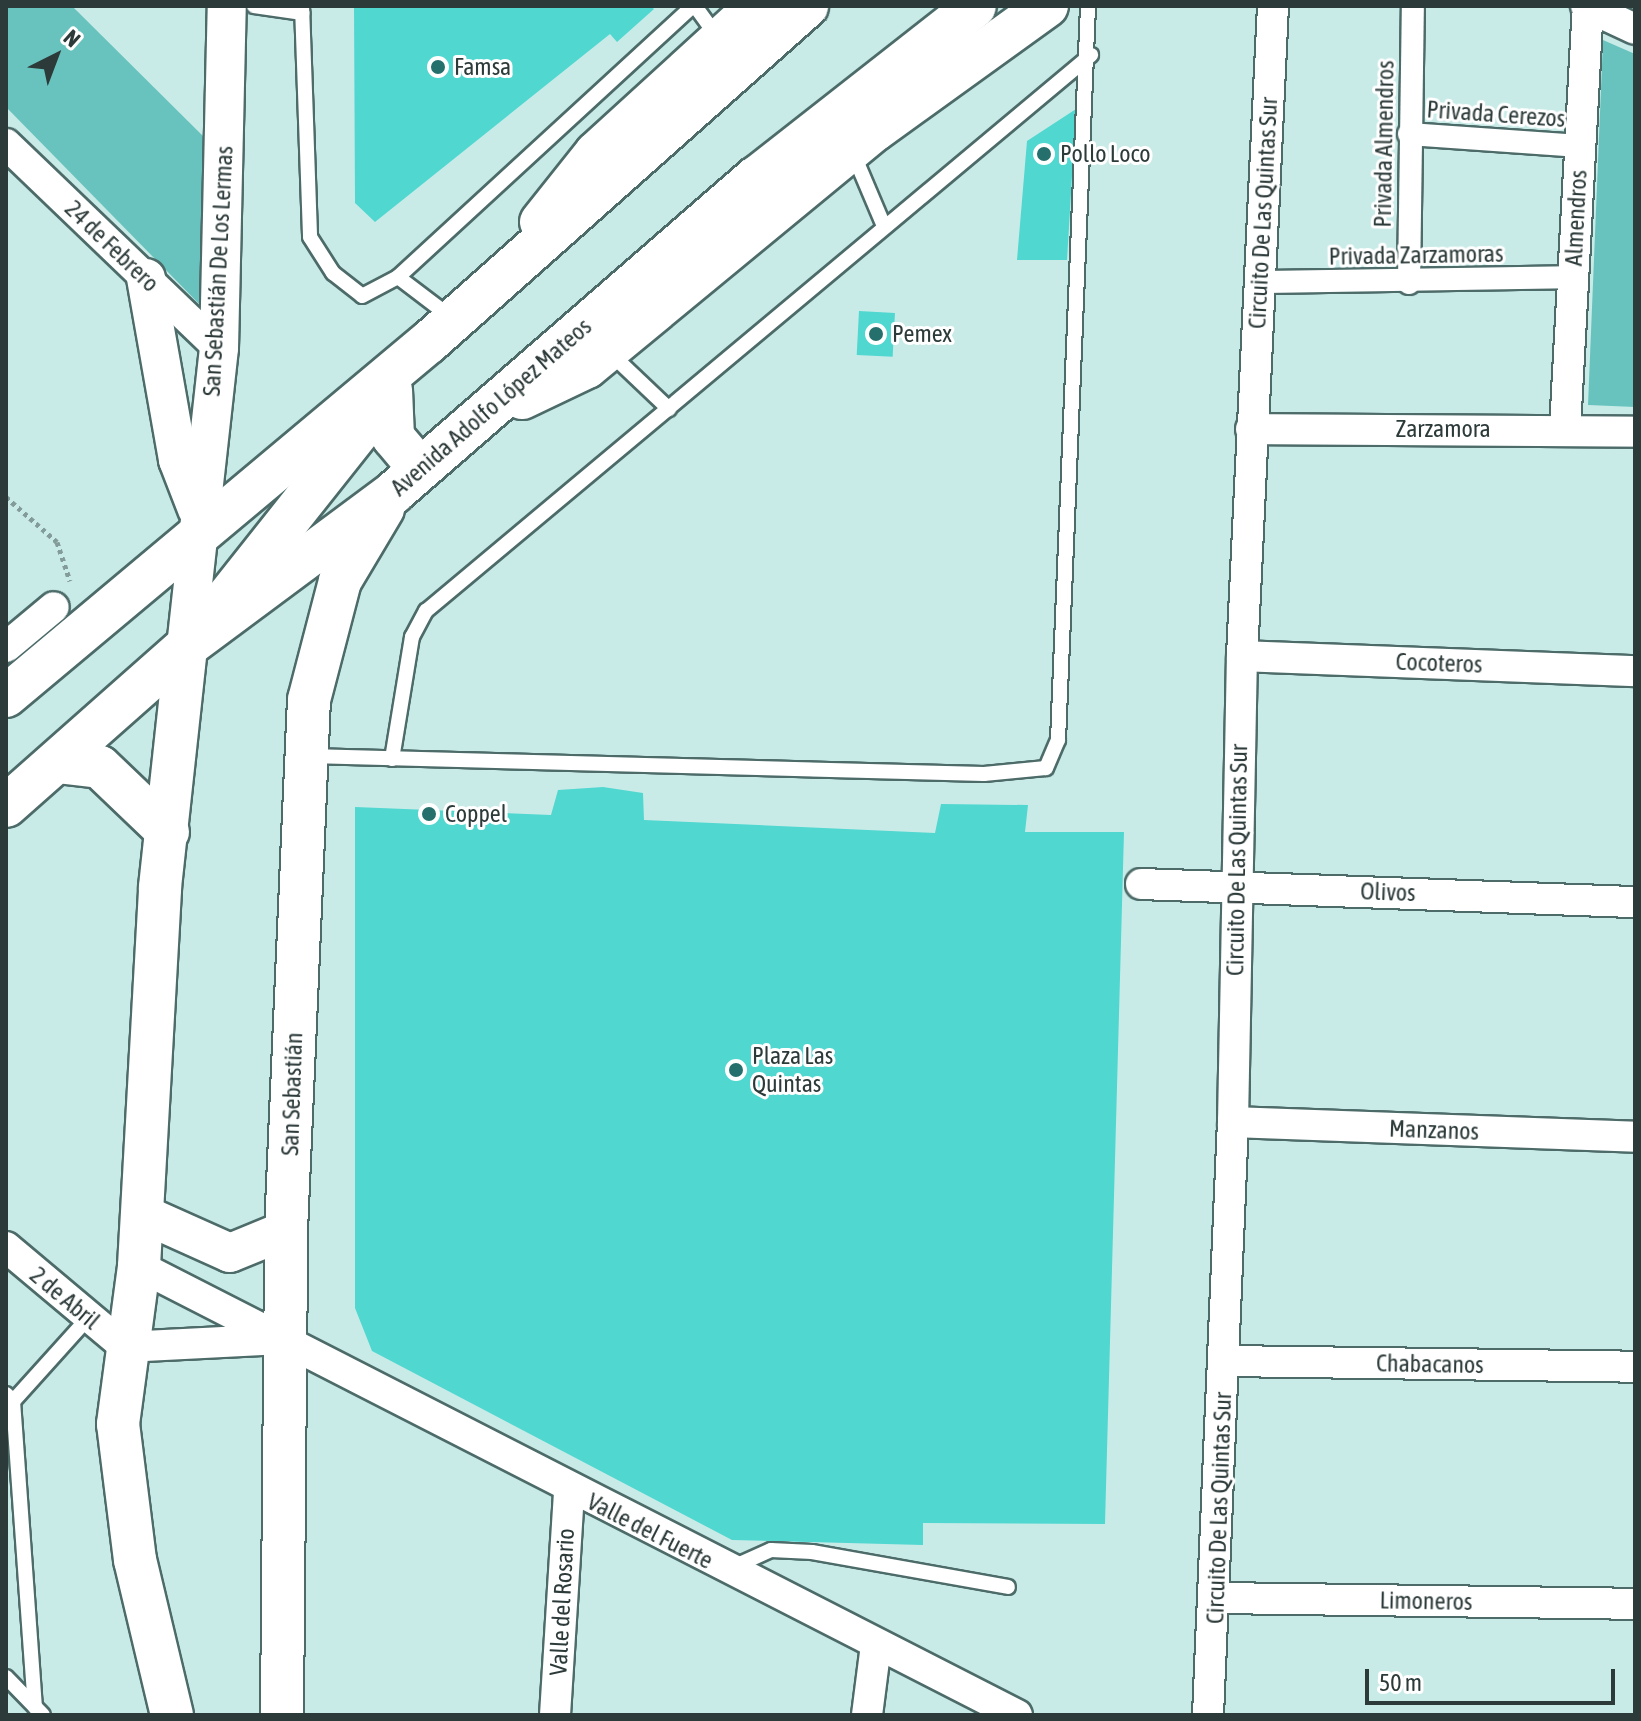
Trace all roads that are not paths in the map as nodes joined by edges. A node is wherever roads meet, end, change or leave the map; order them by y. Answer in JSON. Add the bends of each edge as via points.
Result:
{"nodes":[{"id":1,"x":227,"y":6,"type":"edge"},
{"id":2,"x":254,"y":6,"type":"edge"},
{"id":3,"x":694,"y":6,"type":"edge"},
{"id":4,"x":757,"y":6,"type":"edge"},
{"id":5,"x":807,"y":6,"type":"edge"},
{"id":6,"x":975,"y":6,"type":"edge"},
{"id":7,"x":1047,"y":6,"type":"edge"},
{"id":8,"x":1088,"y":6,"type":"edge"},
{"id":9,"x":1273,"y":6,"type":"edge"},
{"id":10,"x":1413,"y":6,"type":"edge"},
{"id":11,"x":1587,"y":6,"type":"edge"},
{"id":12,"x":302,"y":9,"type":"edge"},
{"id":13,"x":1635,"y":29,"type":"edge"},
{"id":14,"x":719,"y":39,"type":"junction"},
{"id":15,"x":1091,"y":55,"type":"junction"},
{"id":16,"x":1409,"y":134,"type":"junction"},
{"id":17,"x":6,"y":144,"type":"edge"},
{"id":18,"x":1580,"y":146,"type":"junction"},
{"id":19,"x":852,"y":149,"type":"junction"},
{"id":20,"x":884,"y":226,"type":"junction"},
{"id":21,"x":508,"y":271,"type":"junction"},
{"id":22,"x":398,"y":277,"type":"junction"},
{"id":23,"x":1573,"y":277,"type":"junction"},
{"id":24,"x":146,"y":278,"type":"junction"},
{"id":25,"x":1260,"y":282,"type":"junction"},
{"id":26,"x":1409,"y":283,"type":"junction"},
{"id":27,"x":441,"y":331,"type":"junction"},
{"id":28,"x":219,"y":348,"type":"junction"},
{"id":29,"x":608,"y":351,"type":"junction"},
{"id":30,"x":391,"y":390,"type":"junction"},
{"id":31,"x":491,"y":409,"type":"junction"},
{"id":32,"x":669,"y":409,"type":"junction"},
{"id":33,"x":1251,"y":429,"type":"junction"},
{"id":34,"x":1565,"y":429,"type":"junction"},
{"id":35,"x":1635,"y":432,"type":"edge"},
{"id":36,"x":407,"y":481,"type":"junction"},
{"id":37,"x":196,"y":523,"type":"junction"},
{"id":38,"x":54,"y":607,"type":"road end"},
{"id":39,"x":6,"y":647,"type":"edge"},
{"id":40,"x":186,"y":647,"type":"junction"},
{"id":41,"x":1242,"y":656,"type":"junction"},
{"id":42,"x":1635,"y":671,"type":"edge"},
{"id":43,"x":6,"y":696,"type":"edge"},
{"id":44,"x":304,"y":755,"type":"junction"},
{"id":45,"x":392,"y":759,"type":"junction"},
{"id":46,"x":57,"y":762,"type":"junction"},
{"id":47,"x":6,"y":806,"type":"edge"},
{"id":48,"x":168,"y":832,"type":"junction"},
{"id":49,"x":1141,"y":884,"type":"dead end"},
{"id":50,"x":1235,"y":886,"type":"junction"},
{"id":51,"x":1635,"y":902,"type":"edge"},
{"id":52,"x":1233,"y":1122,"type":"junction"},
{"id":53,"x":1635,"y":1137,"type":"edge"},
{"id":54,"x":143,"y":1214,"type":"junction"},
{"id":55,"x":286,"y":1230,"type":"junction"},
{"id":56,"x":6,"y":1247,"type":"edge"},
{"id":57,"x":139,"y":1266,"type":"junction"},
{"id":58,"x":87,"y":1319,"type":"junction"},
{"id":59,"x":288,"y":1339,"type":"junction"},
{"id":60,"x":125,"y":1347,"type":"junction"},
{"id":61,"x":1225,"y":1361,"type":"junction"},
{"id":62,"x":1635,"y":1367,"type":"edge"},
{"id":63,"x":8,"y":1401,"type":"edge"},
{"id":64,"x":569,"y":1490,"type":"junction"},
{"id":65,"x":727,"y":1570,"type":"junction"},
{"id":66,"x":1008,"y":1587,"type":"dead end"},
{"id":67,"x":1217,"y":1598,"type":"junction"},
{"id":68,"x":1635,"y":1604,"type":"edge"},
{"id":69,"x":876,"y":1645,"type":"junction"},
{"id":70,"x":6,"y":1677,"type":"edge"},
{"id":71,"x":39,"y":1711,"type":"edge"},
{"id":72,"x":172,"y":1715,"type":"edge"},
{"id":73,"x":282,"y":1715,"type":"edge"},
{"id":74,"x":555,"y":1715,"type":"edge"},
{"id":75,"x":867,"y":1715,"type":"edge"},
{"id":76,"x":1017,"y":1715,"type":"edge"},
{"id":77,"x":1208,"y":1715,"type":"edge"}],
"edges":[{"from":1,"to":28,"type":"street","name":"San Sebastián De Los Lermas"},
{"from":2,"to":12,"type":"lane"},
{"from":3,"to":14,"type":"lane"},
{"from":3,"to":22,"type":"lane"},
{"from":4,"to":14,"type":"main road"},
{"from":5,"to":21,"type":"main road","via":[[720,90]]},
{"from":6,"to":31,"type":"main road","name":"Avenida Adolfo López Mateos","via":[[756,178]]},
{"from":7,"to":19,"type":"main road"},
{"from":8,"to":15,"type":"lane"},
{"from":9,"to":25,"type":"street","name":"Circuito De Las Quintas Sur"},
{"from":10,"to":16,"type":"street","name":"Privada Almendros"},
{"from":11,"to":13,"type":"street"},
{"from":11,"to":18,"type":"street","name":"Almendros"},
{"from":12,"to":22,"type":"lane","via":[[310,237],[333,273],[362,296]]},
{"from":14,"to":21,"type":"main road","via":[[571,180]]},
{"from":15,"to":20,"type":"lane"},
{"from":15,"to":45,"type":"lane","via":[[1058,740],[1046,768],[984,774]]},
{"from":16,"to":18,"type":"street","name":"Privada Cerezos"},
{"from":16,"to":26,"type":"street","name":"Privada Almendros"},
{"from":17,"to":24,"type":"street","name":"24 de Febrero"},
{"from":18,"to":23,"type":"street","name":"Almendros"},
{"from":19,"to":20,"type":"lane"},
{"from":19,"to":29,"type":"main road"},
{"from":20,"to":32,"type":"lane"},
{"from":21,"to":27,"type":"main road"},
{"from":22,"to":27,"type":"lane"},
{"from":23,"to":26,"type":"street","name":"Privada Zarzamoras"},
{"from":23,"to":34,"type":"street","name":"Almendros"},
{"from":24,"to":28,"type":"street","name":"24 de Febrero"},
{"from":24,"to":37,"type":"street","via":[[178,460]]},
{"from":25,"to":26,"type":"street","name":"Privada Zarzamoras"},
{"from":25,"to":33,"type":"street","name":"Circuito De Las Quintas Sur"},
{"from":27,"to":30,"type":"main road"},
{"from":27,"to":37,"type":"main road"},
{"from":28,"to":37,"type":"street","name":"San Sebastián De Los Lermas"},
{"from":29,"to":31,"type":"main road","via":[[543,391]]},
{"from":29,"to":32,"type":"lane"},
{"from":30,"to":36,"type":"main road","via":[[393,437]]},
{"from":30,"to":40,"type":"main road"},
{"from":31,"to":36,"type":"main road","name":"Avenida Adolfo López Mateos"},
{"from":32,"to":45,"type":"lane","via":[[426,611],[412,637]]},
{"from":33,"to":34,"type":"street","name":"Zarzamora"},
{"from":33,"to":41,"type":"street","name":"Circuito De Las Quintas Sur"},
{"from":34,"to":35,"type":"street","name":"Zarzamora"},
{"from":36,"to":40,"type":"main road","name":"Avenida Adolfo López Mateos"},
{"from":36,"to":44,"type":"main road","name":"San Sebastián","via":[[329,613],[314,661]]},
{"from":37,"to":40,"type":"street"},
{"from":37,"to":43,"type":"main road"},
{"from":38,"to":39,"type":"street"},
{"from":40,"to":46,"type":"main road","name":"Avenida Adolfo López Mateos"},
{"from":40,"to":48,"type":"main road"},
{"from":41,"to":42,"type":"street","name":"Cocoteros"},
{"from":41,"to":50,"type":"street","name":"Circuito De Las Quintas Sur"},
{"from":44,"to":45,"type":"lane"},
{"from":44,"to":55,"type":"main road","name":"San Sebastián"},
{"from":46,"to":47,"type":"main road","name":"Avenida Adolfo López Mateos"},
{"from":46,"to":48,"type":"main road","via":[[100,767]]},
{"from":48,"to":54,"type":"main road"},
{"from":49,"to":50,"type":"street","name":"Olivos"},
{"from":50,"to":51,"type":"street","name":"Olivos"},
{"from":50,"to":52,"type":"street","name":"Circuito De Las Quintas Sur"},
{"from":52,"to":53,"type":"street","name":"Manzanos"},
{"from":52,"to":61,"type":"street","name":"Circuito De Las Quintas Sur"},
{"from":54,"to":55,"type":"street","via":[[230,1253]]},
{"from":54,"to":57,"type":"main road"},
{"from":55,"to":59,"type":"main road","name":"San Sebastián"},
{"from":56,"to":58,"type":"street","name":"2 de Abril"},
{"from":57,"to":59,"type":"street","name":"Valle del Fuerte"},
{"from":57,"to":60,"type":"main road"},
{"from":58,"to":60,"type":"street","name":"2 de Abril"},
{"from":58,"to":63,"type":"lane"},
{"from":59,"to":60,"type":"street"},
{"from":59,"to":64,"type":"street","name":"Valle del Fuerte"},
{"from":59,"to":73,"type":"main road","name":"San Sebastián"},
{"from":60,"to":72,"type":"main road","via":[[118,1424],[122,1489]]},
{"from":61,"to":62,"type":"street","name":"Chabacanos"},
{"from":61,"to":67,"type":"street","name":"Circuito De Las Quintas Sur"},
{"from":63,"to":71,"type":"lane"},
{"from":64,"to":65,"type":"street","name":"Valle del Fuerte"},
{"from":64,"to":74,"type":"street","name":"Valle del Rosario"},
{"from":65,"to":66,"type":"lane","via":[[771,1550],[812,1552]]},
{"from":65,"to":69,"type":"street","name":"Valle del Fuerte"},
{"from":67,"to":68,"type":"street","name":"Limoneros"},
{"from":67,"to":77,"type":"street","name":"Circuito De Las Quintas Sur"},
{"from":69,"to":75,"type":"street"},
{"from":69,"to":76,"type":"street","name":"Valle del Fuerte"},
{"from":70,"to":71,"type":"lane"}]}
